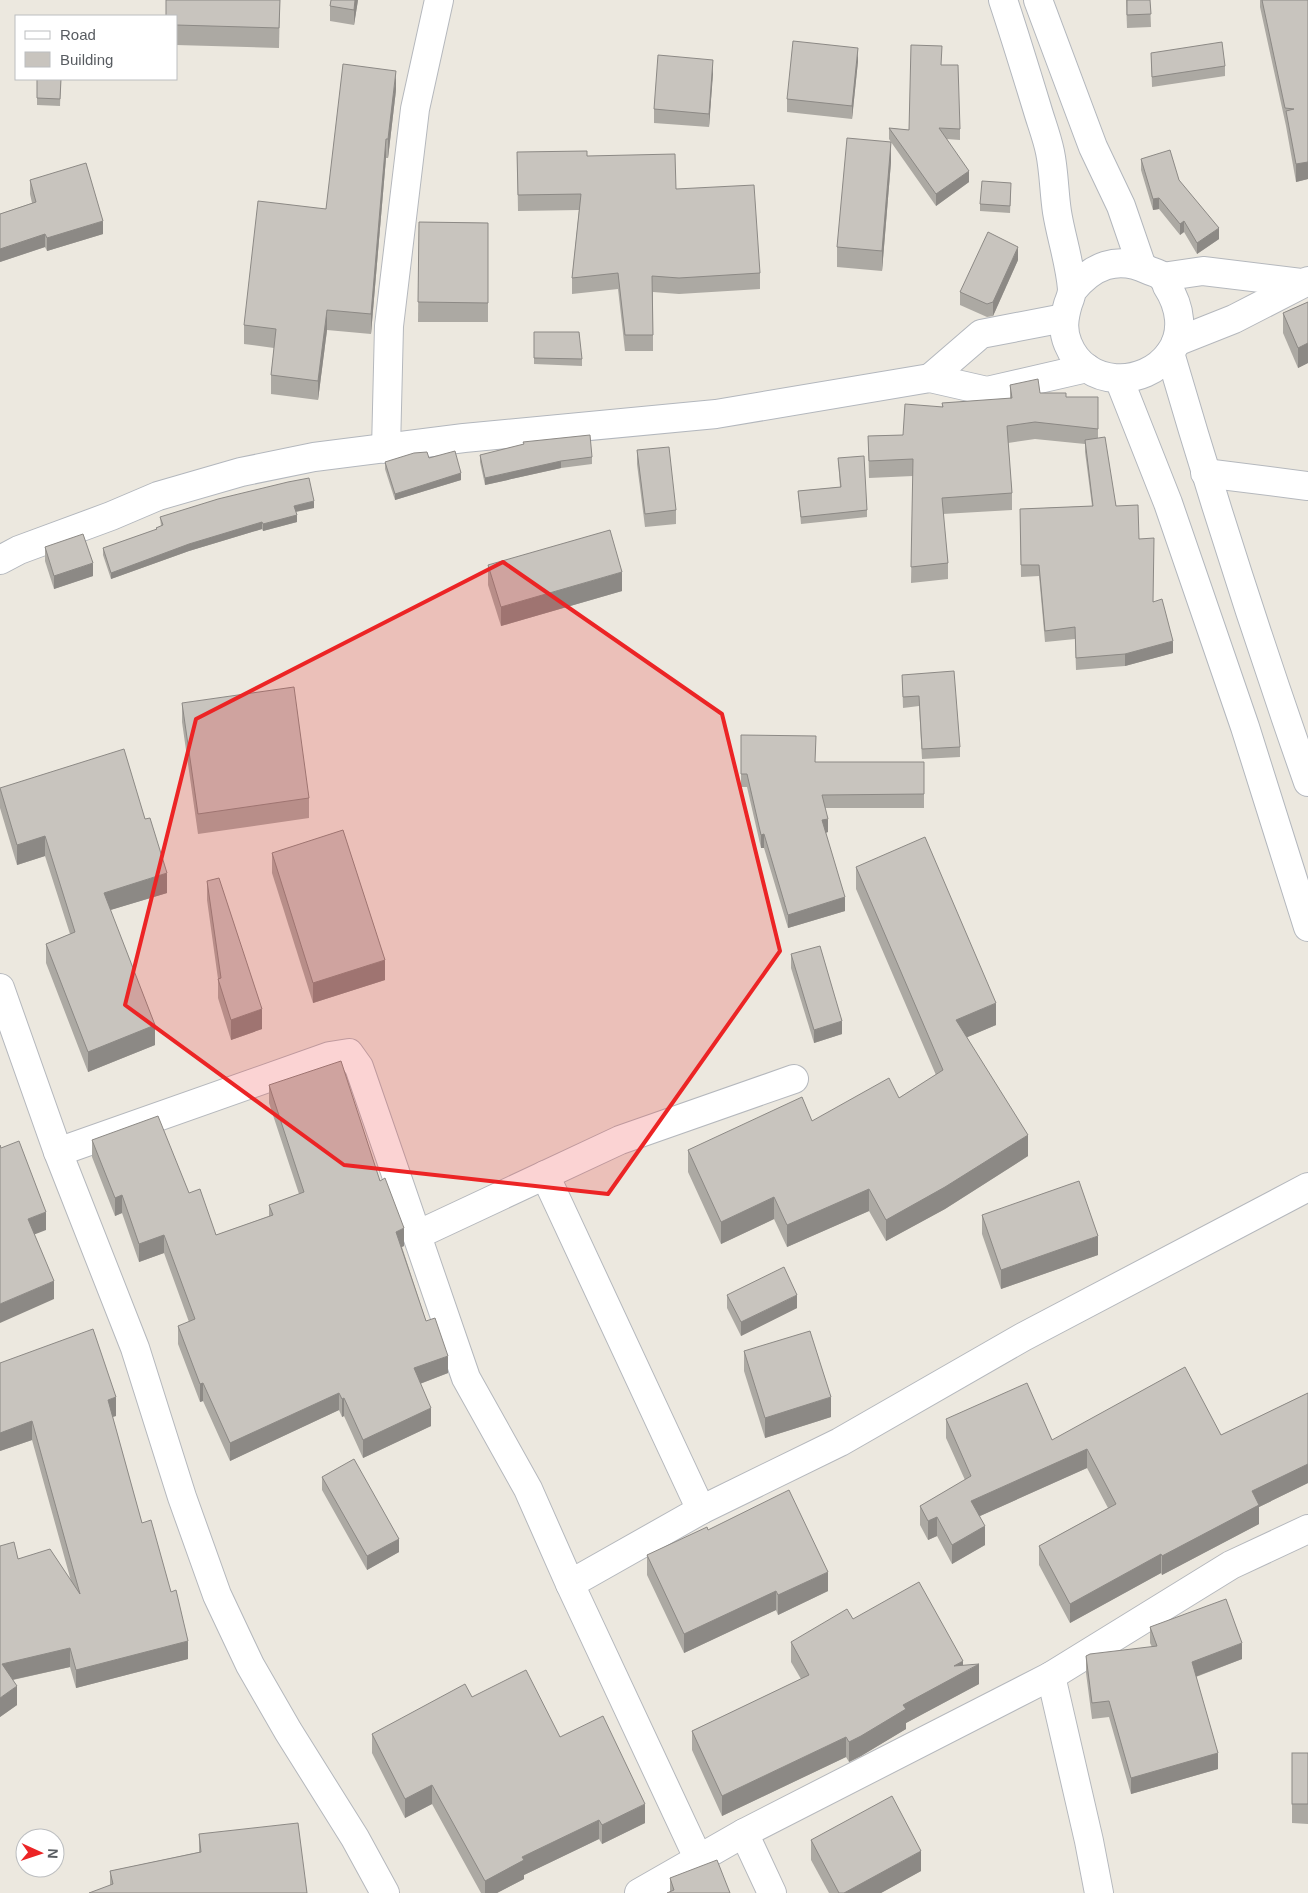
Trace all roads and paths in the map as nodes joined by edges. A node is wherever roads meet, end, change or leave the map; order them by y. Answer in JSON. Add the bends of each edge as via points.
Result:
{"nodes":[{"id":1,"x":439,"y":0,"type":"edge"},
{"id":2,"x":1003,"y":0,"type":"edge"},
{"id":3,"x":1038,"y":0,"type":"edge"},
{"id":4,"x":1152,"y":272,"type":"junction"},
{"id":5,"x":1305,"y":282,"type":"edge"},
{"id":6,"x":1072,"y":291,"type":"junction"},
{"id":7,"x":1064,"y":318,"type":"junction"},
{"id":8,"x":1173,"y":347,"type":"junction"},
{"id":9,"x":1087,"y":368,"type":"junction"},
{"id":10,"x":930,"y":378,"type":"junction"},
{"id":11,"x":1119,"y":379,"type":"junction"},
{"id":12,"x":386,"y":449,"type":"junction"},
{"id":13,"x":1205,"y":473,"type":"junction"},
{"id":14,"x":1308,"y":486,"type":"edge"},
{"id":15,"x":0,"y":560,"type":"edge"},
{"id":16,"x":1308,"y":782,"type":"edge"},
{"id":17,"x":1308,"y":927,"type":"edge"},
{"id":18,"x":0,"y":988,"type":"edge"},
{"id":19,"x":794,"y":1079,"type":"dead end"},
{"id":20,"x":58,"y":1152,"type":"junction"},
{"id":21,"x":545,"y":1175,"type":"junction"},
{"id":22,"x":1308,"y":1187,"type":"edge"},
{"id":23,"x":417,"y":1235,"type":"junction"},
{"id":24,"x":701,"y":1510,"type":"junction"},
{"id":25,"x":1308,"y":1529,"type":"edge"},
{"id":26,"x":570,"y":1584,"type":"junction"},
{"id":27,"x":1051,"y":1676,"type":"junction"},
{"id":28,"x":744,"y":1833,"type":"junction"},
{"id":29,"x":699,"y":1860,"type":"junction"},
{"id":30,"x":385,"y":1893,"type":"edge"},
{"id":31,"x":638,"y":1893,"type":"edge"},
{"id":32,"x":772,"y":1893,"type":"edge"},
{"id":33,"x":1099,"y":1893,"type":"edge"}],
"edges":[{"from":1,"to":12,"type":"street","via":[[415,109],[389,326]]},
{"from":2,"to":6,"type":"street","via":[[1050,152]]},
{"from":3,"to":4,"type":"street","via":[[1093,147]]},
{"from":4,"to":5,"type":"street","via":[[1204,271]]},
{"from":4,"to":6,"type":"street","via":[[1125,263],[1107,265],[1093,270]]},
{"from":4,"to":8,"type":"street","via":[[1175,297],[1179,327]]},
{"from":5,"to":8,"type":"street"},
{"from":6,"to":7,"type":"street"},
{"from":7,"to":9,"type":"street","via":[[1068,345]]},
{"from":7,"to":10,"type":"street","via":[[981,334]]},
{"from":8,"to":11,"type":"street","via":[[1156,368],[1139,377]]},
{"from":8,"to":13,"type":"street"},
{"from":9,"to":10,"type":"street","via":[[987,391]]},
{"from":9,"to":11,"type":"street","via":[[1102,376]]},
{"from":10,"to":12,"type":"street","via":[[716,414],[464,438]]},
{"from":11,"to":17,"type":"street","via":[[1171,513],[1245,727]]},
{"from":12,"to":15,"type":"street","via":[[314,457],[241,472],[168,493]]},
{"from":13,"to":14,"type":"street"},
{"from":13,"to":16,"type":"street"},
{"from":18,"to":20,"type":"street"},
{"from":19,"to":21,"type":"street","via":[[620,1140]]},
{"from":20,"to":23,"type":"street","via":[[330,1056],[349,1053],[358,1067]]},
{"from":20,"to":30,"type":"street","via":[[135,1348],[217,1596],[250,1665]]},
{"from":21,"to":23,"type":"street"},
{"from":21,"to":24,"type":"street"},
{"from":22,"to":24,"type":"street","via":[[1023,1337],[840,1442]]},
{"from":23,"to":26,"type":"street","via":[[466,1378],[528,1489]]},
{"from":24,"to":26,"type":"street"},
{"from":25,"to":27,"type":"street","via":[[1231,1565]]},
{"from":26,"to":29,"type":"street"},
{"from":27,"to":28,"type":"street"},
{"from":27,"to":33,"type":"street"},
{"from":28,"to":29,"type":"street"},
{"from":28,"to":32,"type":"street"},
{"from":29,"to":31,"type":"street"}]}
